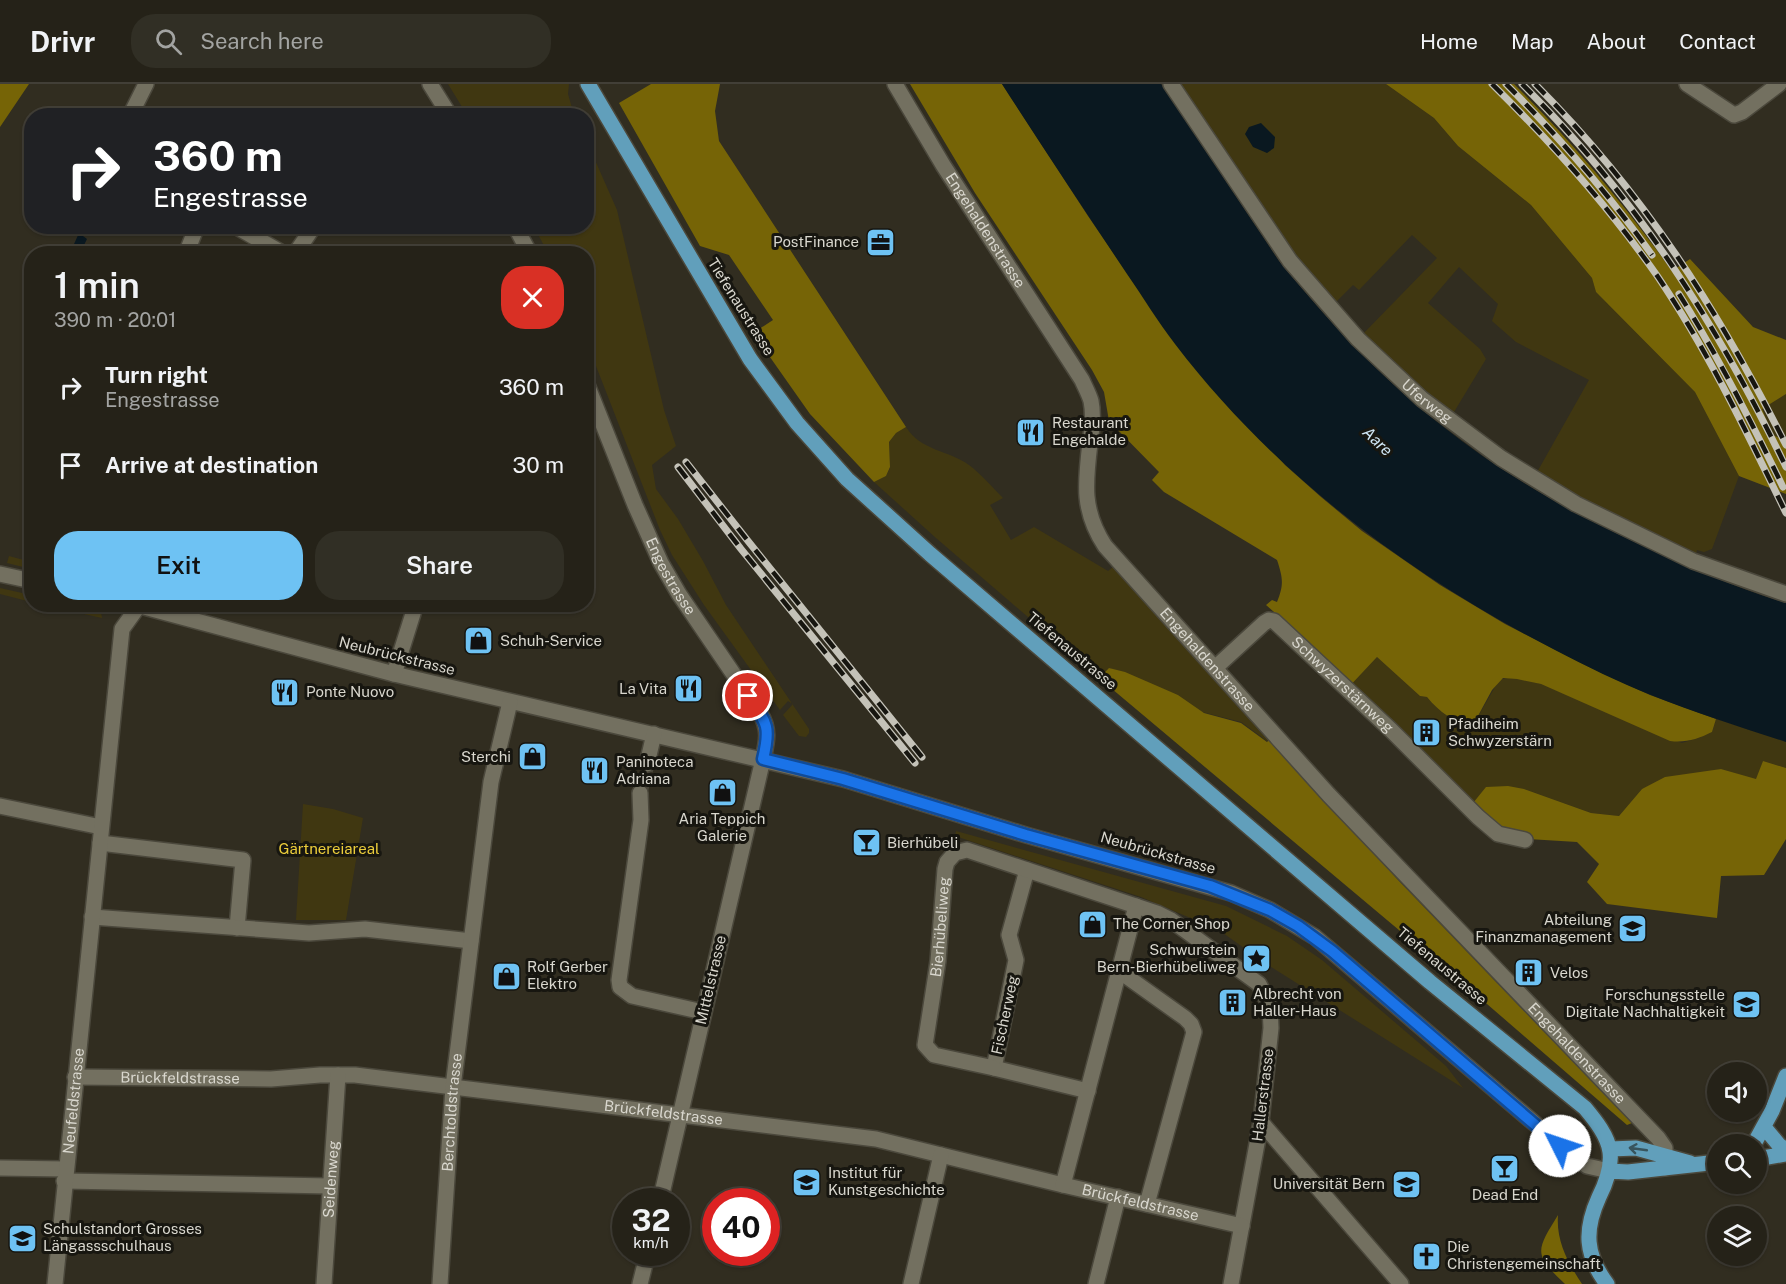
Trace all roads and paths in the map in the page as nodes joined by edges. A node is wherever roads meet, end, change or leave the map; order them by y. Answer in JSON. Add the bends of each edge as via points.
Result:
{"nodes":[{"id":1,"x":146,"y":84,"type":"edge"},
{"id":2,"x":430,"y":84,"type":"edge"},
{"id":3,"x":588,"y":84,"type":"edge"},
{"id":4,"x":895,"y":84,"type":"edge"},
{"id":5,"x":1171,"y":84,"type":"edge"},
{"id":6,"x":1687,"y":84,"type":"edge"},
{"id":7,"x":1779,"y":84,"type":"edge"},
{"id":8,"x":134,"y":108,"type":"edge"},
{"id":9,"x":445,"y":108,"type":"edge"},
{"id":10,"x":249,"y":234,"type":"edge"},
{"id":11,"x":270,"y":246,"type":"edge"},
{"id":12,"x":594,"y":402,"type":"edge"},
{"id":13,"x":0,"y":574,"type":"edge"},
{"id":14,"x":24,"y":579,"type":"edge"},
{"id":15,"x":1786,"y":594,"type":"edge"},
{"id":16,"x":133,"y":612,"type":"edge"},
{"id":17,"x":163,"y":612,"type":"edge"},
{"id":18,"x":413,"y":612,"type":"edge"},
{"id":19,"x":1215,"y":668,"type":"junction"},
{"id":20,"x":394,"y":674,"type":"junction"},
{"id":21,"x":510,"y":702,"type":"junction"},
{"id":22,"x":654,"y":734,"type":"junction"},
{"id":23,"x":763,"y":759,"type":"junction"},
{"id":24,"x":647,"y":764,"type":"tunnel mouth"},
{"id":25,"x":640,"y":793,"type":"tunnel mouth"},
{"id":26,"x":0,"y":806,"type":"edge"},
{"id":27,"x":101,"y":835,"type":"junction"},
{"id":28,"x":1525,"y":840,"type":"dead end"},
{"id":29,"x":1027,"y":870,"type":"junction"},
{"id":30,"x":1136,"y":906,"type":"junction"},
{"id":31,"x":92,"y":917,"type":"junction"},
{"id":32,"x":237,"y":928,"type":"junction"},
{"id":33,"x":1196,"y":937,"type":"joint"},
{"id":34,"x":471,"y":941,"type":"junction"},
{"id":35,"x":1119,"y":971,"type":"junction"},
{"id":36,"x":703,"y":1012,"type":"junction"},
{"id":37,"x":994,"y":1068,"type":"junction"},
{"id":38,"x":338,"y":1075,"type":"junction"},
{"id":39,"x":1786,"y":1076,"type":"edge"},
{"id":40,"x":75,"y":1077,"type":"junction"},
{"id":41,"x":453,"y":1088,"type":"junction"},
{"id":42,"x":1088,"y":1091,"type":"junction"},
{"id":43,"x":680,"y":1115,"type":"junction"},
{"id":44,"x":1261,"y":1122,"type":"junction"},
{"id":45,"x":1764,"y":1127,"type":"junction"},
{"id":46,"x":1760,"y":1134,"type":"edge"},
{"id":47,"x":1610,"y":1149,"type":"junction"},
{"id":48,"x":1786,"y":1152,"type":"edge"},
{"id":49,"x":941,"y":1155,"type":"junction"},
{"id":50,"x":1767,"y":1156,"type":"edge"},
{"id":51,"x":1665,"y":1161,"type":"junction"},
{"id":52,"x":1707,"y":1163,"type":"edge"},
{"id":53,"x":0,"y":1168,"type":"edge"},
{"id":54,"x":1609,"y":1171,"type":"junction"},
{"id":55,"x":65,"y":1175,"type":"junction"},
{"id":56,"x":1063,"y":1185,"type":"junction"},
{"id":57,"x":329,"y":1186,"type":"junction"},
{"id":58,"x":663,"y":1188,"type":"edge"},
{"id":59,"x":1118,"y":1197,"type":"junction"},
{"id":60,"x":1148,"y":1204,"type":"junction"},
{"id":61,"x":1242,"y":1226,"type":"junction"},
{"id":62,"x":644,"y":1266,"type":"edge"},
{"id":63,"x":55,"y":1284,"type":"edge"},
{"id":64,"x":324,"y":1284,"type":"edge"},
{"id":65,"x":440,"y":1284,"type":"edge"},
{"id":66,"x":640,"y":1284,"type":"edge"},
{"id":67,"x":911,"y":1284,"type":"edge"},
{"id":68,"x":1096,"y":1284,"type":"edge"},
{"id":69,"x":1231,"y":1284,"type":"edge"},
{"id":70,"x":1401,"y":1284,"type":"edge"},
{"id":71,"x":1607,"y":1284,"type":"edge"}],
"edges":[{"from":1,"to":8,"type":"street"},
{"from":2,"to":9,"type":"street"},
{"from":3,"to":47,"type":"main road","name":"Tiefenaustrasse","via":[[750,359],[832,463],[930,554],[1430,982],[1585,1108]]},
{"from":4,"to":19,"type":"street","name":"Engehaldenstrasse","via":[[1082,380],[1091,401],[1092,424],[1087,502],[1098,536]]},
{"from":5,"to":15,"type":"street","name":"Uferweg","via":[[1290,261],[1358,339],[1422,399],[1501,458],[1576,504],[1693,561]]},
{"from":6,"to":7,"type":"street","via":[[1734,115]]},
{"from":10,"to":11,"type":"street"},
{"from":12,"to":23,"type":"street","name":"Engestrasse","via":[[661,563],[766,723],[768,738]]},
{"from":13,"to":14,"type":"street"},
{"from":16,"to":27,"type":"street","name":"Neufeldstrasse","via":[[122,629]]},
{"from":17,"to":20,"type":"street","name":"Neubrückstrasse"},
{"from":18,"to":20,"type":"street"},
{"from":19,"to":28,"type":"street","name":"Schwyzerstärnweg","via":[[1264,623],[1274,621],[1478,817],[1498,834]]},
{"from":19,"to":51,"type":"street","name":"Engehaldenstrasse","via":[[1329,795],[1654,1134],[1665,1148]]},
{"from":20,"to":21,"type":"street","name":"Neubrückstrasse"},
{"from":21,"to":22,"type":"street","name":"Neubrückstrasse"},
{"from":21,"to":34,"type":"street","name":"Berchtoldstrasse","via":[[491,782]]},
{"from":22,"to":23,"type":"street","name":"Neubrückstrasse"},
{"from":22,"to":24,"type":"street"},
{"from":23,"to":36,"type":"street","name":"Mittelstrasse"},
{"from":23,"to":54,"type":"street","name":"Neubrückstrasse","via":[[1210,886],[1270,910],[1332,951],[1573,1156],[1587,1166]]},
{"from":25,"to":36,"type":"street","via":[[620,984],[630,995]]},
{"from":26,"to":27,"type":"street"},
{"from":27,"to":31,"type":"street","name":"Neufeldstrasse"},
{"from":27,"to":32,"type":"street","via":[[243,860]]},
{"from":29,"to":30,"type":"street","name":"Bierhübeliweg"},
{"from":29,"to":37,"type":"street","name":"Fischerweg","via":[[1009,935],[1017,960]]},
{"from":29,"to":37,"type":"street","name":"Bierhübeliweg","via":[[967,850],[952,855],[945,869],[926,1046],[934,1055]]},
{"from":30,"to":33,"type":"street","name":"Bierhübeliweg","via":[[1164,916]]},
{"from":30,"to":35,"type":"street"},
{"from":31,"to":32,"type":"street"},
{"from":31,"to":40,"type":"street","name":"Neufeldstrasse"},
{"from":32,"to":34,"type":"street","via":[[309,933],[365,929]]},
{"from":33,"to":44,"type":"street","name":"Hallerstrasse","via":[[1253,979],[1267,998],[1272,1019]]},
{"from":34,"to":41,"type":"street","name":"Berchtoldstrasse"},
{"from":35,"to":42,"type":"street"},
{"from":35,"to":60,"type":"street","via":[[1185,1018],[1193,1028]]},
{"from":36,"to":43,"type":"street","name":"Mittelstrasse"},
{"from":37,"to":42,"type":"street","name":"Fischerweg"},
{"from":38,"to":40,"type":"street","name":"Brückfeldstrasse","via":[[271,1079]]},
{"from":38,"to":41,"type":"street","name":"Brückfeldstrasse"},
{"from":38,"to":57,"type":"street","name":"Seidenweg"},
{"from":39,"to":45,"type":"main road"},
{"from":40,"to":55,"type":"street","name":"Neufeldstrasse"},
{"from":41,"to":43,"type":"street","name":"Brückfeldstrasse"},
{"from":41,"to":65,"type":"street","name":"Berchtoldstrasse"},
{"from":42,"to":56,"type":"street"},
{"from":43,"to":49,"type":"street","name":"Brückfeldstrasse","via":[[876,1139]]},
{"from":43,"to":58,"type":"street","name":"Mittelstrasse"},
{"from":44,"to":61,"type":"street","name":"Hallerstrasse"},
{"from":44,"to":70,"type":"street"},
{"from":45,"to":46,"type":"main road"},
{"from":45,"to":48,"type":"main road"},
{"from":51,"to":47,"type":"main road","one_way":true,"via":[[1636,1148]]},
{"from":47,"to":54,"type":"main road"},
{"from":48,"to":50,"type":"main road"},
{"from":49,"to":56,"type":"street","name":"Brückfeldstrasse"},
{"from":49,"to":67,"type":"street"},
{"from":51,"to":52,"type":"main road"},
{"from":51,"to":54,"type":"main road","via":[[1628,1172]]},
{"from":53,"to":55,"type":"street"},
{"from":54,"to":71,"type":"main road","via":[[1588,1233],[1591,1253]]},
{"from":55,"to":57,"type":"street"},
{"from":55,"to":63,"type":"street","name":"Neufeldstrasse"},
{"from":56,"to":59,"type":"street","name":"Brückfeldstrasse"},
{"from":57,"to":64,"type":"street","name":"Seidenweg"},
{"from":59,"to":60,"type":"street","name":"Brückfeldstrasse"},
{"from":59,"to":68,"type":"street"},
{"from":60,"to":61,"type":"street","name":"Brückfeldstrasse"},
{"from":61,"to":69,"type":"street","name":"Hallerstrasse"},
{"from":62,"to":66,"type":"street"}]}
